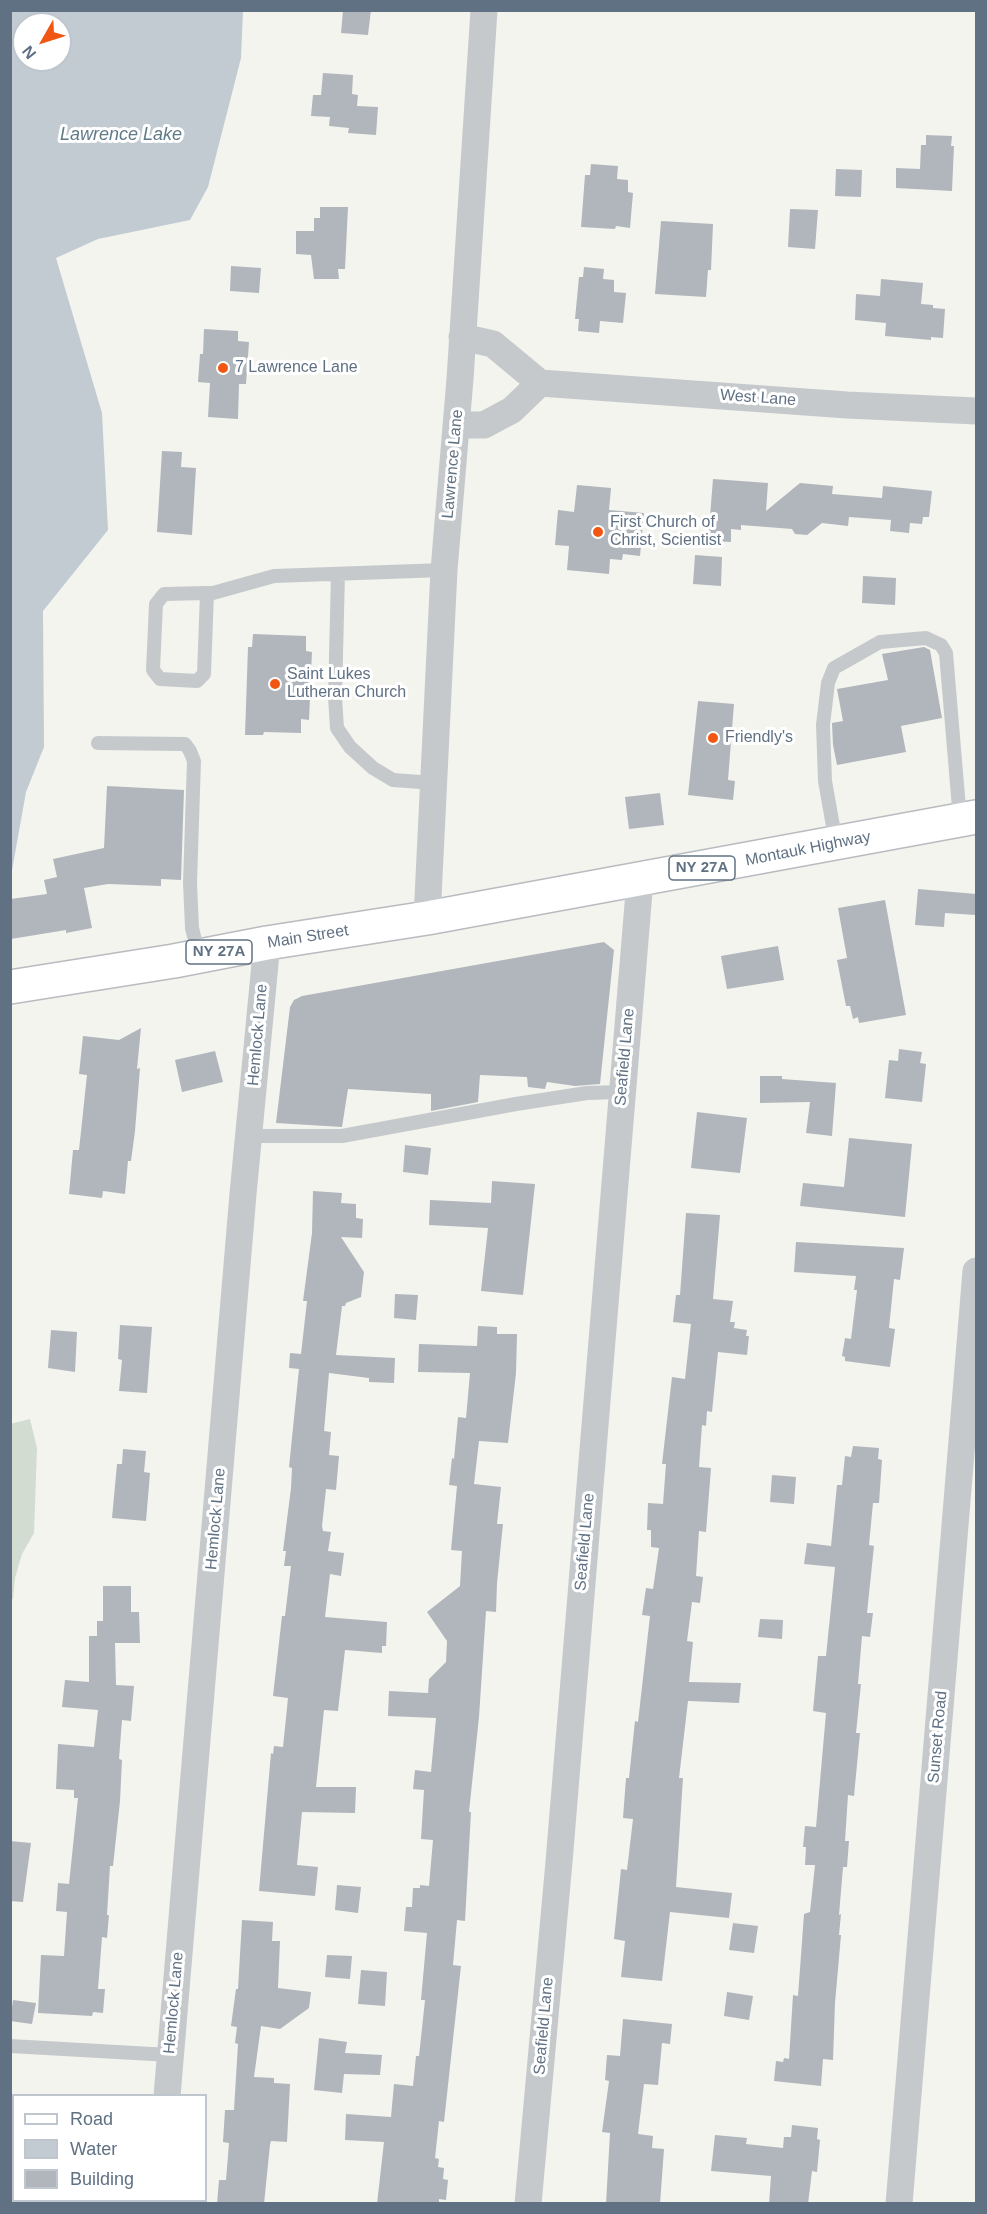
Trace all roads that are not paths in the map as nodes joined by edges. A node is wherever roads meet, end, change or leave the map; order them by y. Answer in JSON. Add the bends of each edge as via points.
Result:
{"nodes":[{"id":1,"x":484,"y":10,"type":"edge"},
{"id":2,"x":462,"y":337,"type":"junction"},
{"id":3,"x":540,"y":383,"type":"junction"},
{"id":4,"x":976,"y":411,"type":"edge"},
{"id":5,"x":456,"y":424,"type":"junction"},
{"id":6,"x":444,"y":570,"type":"junction"},
{"id":7,"x":339,"y":574,"type":"junction"},
{"id":8,"x":207,"y":593,"type":"junction"},
{"id":9,"x":98,"y":743,"type":"dead end"},
{"id":10,"x":434,"y":783,"type":"junction"},
{"id":11,"x":968,"y":819,"type":"edge"},
{"id":12,"x":836,"y":843,"type":"junction"},
{"id":13,"x":640,"y":880,"type":"junction"},
{"id":14,"x":427,"y":918,"type":"junction"},
{"id":15,"x":267,"y":943,"type":"junction"},
{"id":16,"x":199,"y":956,"type":"junction"},
{"id":17,"x":10,"y":987,"type":"edge"},
{"id":18,"x":622,"y":1092,"type":"junction"},
{"id":19,"x":248,"y":1136,"type":"junction"},
{"id":20,"x":976,"y":1271,"type":"edge"},
{"id":21,"x":10,"y":2046,"type":"edge"},
{"id":22,"x":170,"y":2055,"type":"junction"},
{"id":23,"x":167,"y":2094,"type":"edge"},
{"id":24,"x":528,"y":2204,"type":"edge"},
{"id":25,"x":898,"y":2204,"type":"edge"}],
"edges":[{"from":1,"to":2,"type":"street","name":"Lawrence Lane"},
{"from":2,"to":3,"type":"street","via":[[493,344]]},
{"from":2,"to":5,"type":"street","name":"Lawrence Lane"},
{"from":3,"to":4,"type":"street","name":"West Lane"},
{"from":3,"to":5,"type":"street","via":[[512,410],[484,425]]},
{"from":5,"to":6,"type":"street","name":"Lawrence Lane"},
{"from":6,"to":7,"type":"lane"},
{"from":6,"to":10,"type":"street","name":"Lawrence Lane"},
{"from":7,"to":8,"type":"lane","via":[[274,576]]},
{"from":7,"to":10,"type":"lane","via":[[337,728],[350,747],[393,780]]},
{"from":8,"to":8,"type":"lane","via":[[164,594],[156,604],[153,670],[160,679],[196,681],[204,674]]},
{"from":9,"to":16,"type":"lane","via":[[185,744],[190,751],[194,761],[190,894]]},
{"from":10,"to":14,"type":"street","name":"Lawrence Lane"},
{"from":11,"to":12,"type":"main road","name":"Montauk Highway","number":"NY 27A"},
{"from":11,"to":12,"type":"lane","via":[[946,653],[941,645],[926,638],[880,642],[834,668],[828,683],[823,725],[825,781]]},
{"from":12,"to":13,"type":"main road","name":"Montauk Highway","number":"NY 27A"},
{"from":13,"to":14,"type":"main road","name":"Montauk Highway","number":"NY 27A"},
{"from":13,"to":18,"type":"street","name":"Seafield Lane"},
{"from":14,"to":15,"type":"main road","name":"Main Street","number":"NY 27A"},
{"from":15,"to":16,"type":"main road","name":"Main Street","number":"NY 27A"},
{"from":15,"to":19,"type":"street","name":"Hemlock Lane"},
{"from":16,"to":17,"type":"main road","name":"Main Street","number":"NY 27A"},
{"from":18,"to":19,"type":"lane","via":[[516,1104],[342,1136]]},
{"from":18,"to":24,"type":"street","name":"Seafield Lane"},
{"from":19,"to":22,"type":"street","name":"Hemlock Lane"},
{"from":20,"to":25,"type":"street","name":"Sunset Road"},
{"from":21,"to":22,"type":"lane"},
{"from":22,"to":23,"type":"street","name":"Hemlock Lane"}]}
